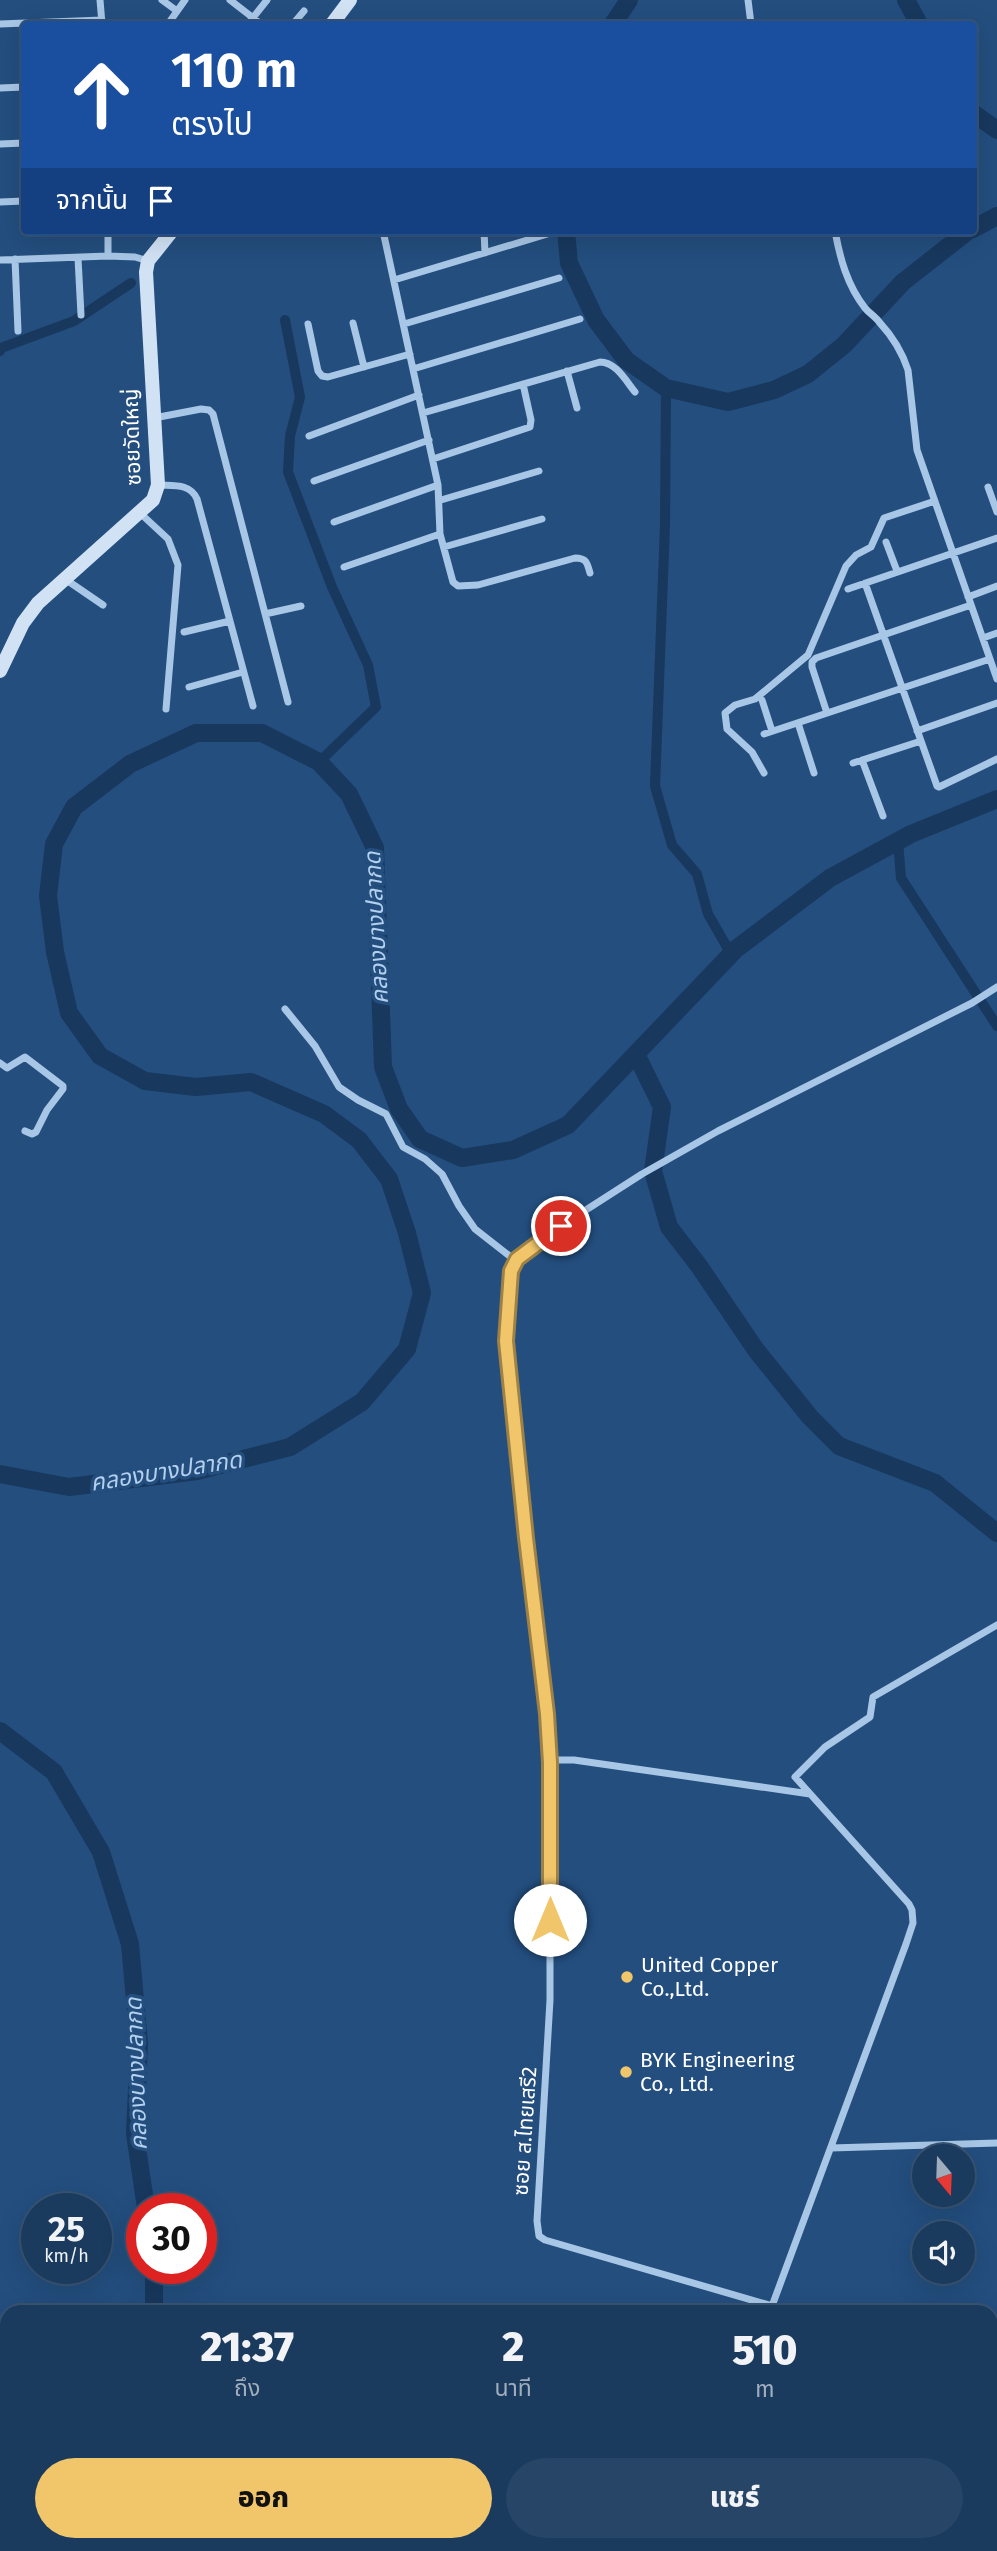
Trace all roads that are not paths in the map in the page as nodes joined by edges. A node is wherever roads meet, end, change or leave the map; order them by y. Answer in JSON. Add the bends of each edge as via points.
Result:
{"nodes":[{"id":1,"x":100,"y":0,"type":"edge"},
{"id":2,"x":162,"y":0,"type":"edge"},
{"id":3,"x":185,"y":0,"type":"edge"},
{"id":4,"x":230,"y":0,"type":"edge"},
{"id":5,"x":267,"y":0,"type":"edge"},
{"id":6,"x":350,"y":0,"type":"edge"},
{"id":7,"x":748,"y":0,"type":"edge"},
{"id":8,"x":177,"y":11,"type":"junction"},
{"id":9,"x":304,"y":11,"type":"dead end"},
{"id":10,"x":102,"y":21,"type":"edge"},
{"id":11,"x":169,"y":21,"type":"edge"},
{"id":12,"x":251,"y":21,"type":"edge"},
{"id":13,"x":296,"y":21,"type":"edge"},
{"id":14,"x":333,"y":21,"type":"edge"},
{"id":15,"x":751,"y":21,"type":"edge"},
{"id":16,"x":0,"y":24,"type":"edge"},
{"id":17,"x":21,"y":24,"type":"edge"},
{"id":18,"x":21,"y":87,"type":"edge"},
{"id":19,"x":0,"y":88,"type":"edge"},
{"id":20,"x":21,"y":143,"type":"edge"},
{"id":21,"x":0,"y":144,"type":"edge"},
{"id":22,"x":21,"y":201,"type":"edge"},
{"id":23,"x":0,"y":202,"type":"edge"},
{"id":24,"x":108,"y":235,"type":"edge"},
{"id":25,"x":169,"y":235,"type":"edge"},
{"id":26,"x":384,"y":235,"type":"edge"},
{"id":27,"x":484,"y":235,"type":"edge"},
{"id":28,"x":545,"y":235,"type":"edge"},
{"id":29,"x":836,"y":235,"type":"edge"},
{"id":30,"x":485,"y":253,"type":"junction"},
{"id":31,"x":108,"y":256,"type":"junction"},
{"id":32,"x":78,"y":258,"type":"junction"},
{"id":33,"x":15,"y":259,"type":"junction"},
{"id":34,"x":0,"y":260,"type":"edge"},
{"id":35,"x":148,"y":261,"type":"junction"},
{"id":36,"x":559,"y":278,"type":"dead end"},
{"id":37,"x":394,"y":280,"type":"junction"},
{"id":38,"x":80,"y":315,"type":"dead end"},
{"id":39,"x":580,"y":319,"type":"dead end"},
{"id":40,"x":353,"y":323,"type":"dead end"},
{"id":41,"x":308,"y":324,"type":"dead end"},
{"id":42,"x":404,"y":324,"type":"junction"},
{"id":43,"x":18,"y":331,"type":"dead end"},
{"id":44,"x":410,"y":354,"type":"junction"},
{"id":45,"x":364,"y":367,"type":"junction"},
{"id":46,"x":413,"y":369,"type":"junction"},
{"id":47,"x":567,"y":371,"type":"junction"},
{"id":48,"x":523,"y":384,"type":"junction"},
{"id":49,"x":635,"y":393,"type":"dead end"},
{"id":50,"x":419,"y":395,"type":"junction"},
{"id":51,"x":577,"y":408,"type":"dead end"},
{"id":52,"x":423,"y":412,"type":"junction"},
{"id":53,"x":154,"y":418,"type":"junction"},
{"id":54,"x":309,"y":436,"type":"dead end"},
{"id":55,"x":429,"y":440,"type":"junction"},
{"id":56,"x":433,"y":459,"type":"junction"},
{"id":57,"x":539,"y":471,"type":"dead end"},
{"id":58,"x":314,"y":481,"type":"dead end"},
{"id":59,"x":158,"y":485,"type":"junction"},
{"id":60,"x":438,"y":485,"type":"junction"},
{"id":61,"x":988,"y":487,"type":"dead end"},
{"id":62,"x":440,"y":500,"type":"junction"},
{"id":63,"x":935,"y":501,"type":"junction"},
{"id":64,"x":997,"y":512,"type":"edge"},
{"id":65,"x":140,"y":513,"type":"junction"},
{"id":66,"x":542,"y":519,"type":"dead end"},
{"id":67,"x":334,"y":522,"type":"dead end"},
{"id":68,"x":440,"y":534,"type":"junction"},
{"id":69,"x":997,"y":538,"type":"edge"},
{"id":70,"x":886,"y":541,"type":"dead end"},
{"id":71,"x":444,"y":547,"type":"junction"},
{"id":72,"x":953,"y":552,"type":"junction"},
{"id":73,"x":344,"y":567,"type":"dead end"},
{"id":74,"x":897,"y":571,"type":"junction"},
{"id":75,"x":590,"y":573,"type":"dead end"},
{"id":76,"x":65,"y":579,"type":"junction"},
{"id":77,"x":865,"y":583,"type":"junction"},
{"id":78,"x":997,"y":586,"type":"edge"},
{"id":79,"x":848,"y":589,"type":"dead end"},
{"id":80,"x":968,"y":597,"type":"junction"},
{"id":81,"x":103,"y":605,"type":"dead end"},
{"id":82,"x":971,"y":605,"type":"junction"},
{"id":83,"x":301,"y":606,"type":"dead end"},
{"id":84,"x":265,"y":614,"type":"junction"},
{"id":85,"x":230,"y":621,"type":"junction"},
{"id":86,"x":184,"y":632,"type":"dead end"},
{"id":87,"x":997,"y":633,"type":"edge"},
{"id":88,"x":884,"y":634,"type":"junction"},
{"id":89,"x":983,"y":638,"type":"junction"},
{"id":90,"x":990,"y":659,"type":"junction"},
{"id":91,"x":0,"y":671,"type":"edge"},
{"id":92,"x":243,"y":672,"type":"junction"},
{"id":93,"x":997,"y":679,"type":"edge"},
{"id":94,"x":189,"y":687,"type":"dead end"},
{"id":95,"x":902,"y":687,"type":"junction"},
{"id":96,"x":762,"y":701,"type":"dead end"},
{"id":97,"x":288,"y":702,"type":"dead end"},
{"id":98,"x":997,"y":703,"type":"edge"},
{"id":99,"x":253,"y":706,"type":"dead end"},
{"id":100,"x":166,"y":709,"type":"dead end"},
{"id":101,"x":827,"y":713,"type":"junction"},
{"id":102,"x":798,"y":723,"type":"junction"},
{"id":103,"x":917,"y":731,"type":"junction"},
{"id":104,"x":921,"y":741,"type":"junction"},
{"id":105,"x":997,"y":759,"type":"edge"},
{"id":106,"x":862,"y":760,"type":"junction"},
{"id":107,"x":853,"y":763,"type":"dead end"},
{"id":108,"x":764,"y":773,"type":"dead end"},
{"id":109,"x":814,"y":773,"type":"dead end"},
{"id":110,"x":883,"y":816,"type":"dead end"},
{"id":111,"x":997,"y":987,"type":"edge"},
{"id":112,"x":285,"y":1009,"type":"dead end"},
{"id":113,"x":0,"y":1063,"type":"edge"},
{"id":114,"x":25,"y":1131,"type":"dead end"},
{"id":115,"x":516,"y":1261,"type":"junction"},
{"id":116,"x":997,"y":1625,"type":"edge"},
{"id":117,"x":550,"y":1763,"type":"junction"},
{"id":118,"x":811,"y":1794,"type":"junction"},
{"id":119,"x":997,"y":2143,"type":"edge"},
{"id":120,"x":831,"y":2148,"type":"junction"},
{"id":121,"x":769,"y":2305,"type":"edge"},
{"id":122,"x":772,"y":2305,"type":"edge"}],
"edges":[{"from":1,"to":10,"type":"street"},
{"from":2,"to":8,"type":"street"},
{"from":3,"to":8,"type":"street"},
{"from":4,"to":12,"type":"street"},
{"from":5,"to":12,"type":"street"},
{"from":6,"to":14,"type":"street"},
{"from":7,"to":15,"type":"street"},
{"from":8,"to":11,"type":"street"},
{"from":9,"to":13,"type":"street"},
{"from":16,"to":17,"type":"street"},
{"from":18,"to":19,"type":"street"},
{"from":20,"to":21,"type":"street"},
{"from":22,"to":23,"type":"street"},
{"from":24,"to":31,"type":"street"},
{"from":25,"to":35,"type":"street"},
{"from":26,"to":37,"type":"street"},
{"from":27,"to":30,"type":"street"},
{"from":28,"to":30,"type":"street"},
{"from":29,"to":63,"type":"street","via":[[846,275],[865,309],[898,347],[908,370],[917,450]]},
{"from":30,"to":37,"type":"street"},
{"from":31,"to":32,"type":"street"},
{"from":31,"to":35,"type":"street"},
{"from":32,"to":33,"type":"street"},
{"from":32,"to":38,"type":"street"},
{"from":33,"to":34,"type":"street"},
{"from":33,"to":43,"type":"street"},
{"from":35,"to":53,"type":"street","name":"ซอยวัดใหญ่"},
{"from":36,"to":42,"type":"street"},
{"from":37,"to":42,"type":"street"},
{"from":39,"to":46,"type":"street"},
{"from":40,"to":45,"type":"street"},
{"from":41,"to":45,"type":"street","via":[[322,376]]},
{"from":42,"to":44,"type":"street"},
{"from":44,"to":45,"type":"street"},
{"from":44,"to":46,"type":"street"},
{"from":46,"to":50,"type":"street"},
{"from":47,"to":48,"type":"street"},
{"from":47,"to":49,"type":"street","via":[[609,362]]},
{"from":47,"to":51,"type":"street"},
{"from":48,"to":52,"type":"street"},
{"from":48,"to":56,"type":"street","via":[[530,427]]},
{"from":50,"to":52,"type":"street"},
{"from":50,"to":54,"type":"street"},
{"from":52,"to":55,"type":"street"},
{"from":53,"to":59,"type":"street","name":"ซอยวัดใหญ่"},
{"from":53,"to":84,"type":"street","via":[[201,409],[213,414]]},
{"from":55,"to":56,"type":"street"},
{"from":55,"to":58,"type":"street"},
{"from":56,"to":60,"type":"street"},
{"from":57,"to":62,"type":"street"},
{"from":59,"to":65,"type":"street","name":"ซอยวัดใหญ่"},
{"from":59,"to":85,"type":"street","via":[[193,490]]},
{"from":60,"to":62,"type":"street"},
{"from":60,"to":67,"type":"street"},
{"from":61,"to":64,"type":"street"},
{"from":62,"to":68,"type":"street"},
{"from":63,"to":72,"type":"street"},
{"from":63,"to":108,"type":"street","via":[[884,518],[871,547],[846,566],[808,655],[755,699],[725,713],[727,729],[752,752]]},
{"from":65,"to":76,"type":"street","name":"ซอยวัดใหญ่"},
{"from":65,"to":100,"type":"street","via":[[168,539],[178,565]]},
{"from":66,"to":71,"type":"street"},
{"from":68,"to":71,"type":"street"},
{"from":68,"to":73,"type":"street"},
{"from":69,"to":72,"type":"street"},
{"from":70,"to":74,"type":"street"},
{"from":71,"to":75,"type":"street","via":[[451,577],[458,586],[478,585],[575,558],[587,561]]},
{"from":72,"to":74,"type":"street"},
{"from":72,"to":80,"type":"street"},
{"from":74,"to":77,"type":"street"},
{"from":76,"to":81,"type":"street"},
{"from":76,"to":91,"type":"street","name":"ซอยวัดใหญ่","via":[[23,623]]},
{"from":77,"to":79,"type":"street"},
{"from":77,"to":88,"type":"street"},
{"from":78,"to":80,"type":"street"},
{"from":80,"to":82,"type":"street"},
{"from":82,"to":88,"type":"street"},
{"from":82,"to":89,"type":"street"},
{"from":83,"to":84,"type":"street"},
{"from":84,"to":97,"type":"street"},
{"from":85,"to":86,"type":"street"},
{"from":85,"to":92,"type":"street"},
{"from":87,"to":89,"type":"street"},
{"from":88,"to":95,"type":"street"},
{"from":88,"to":101,"type":"street","via":[[812,662]]},
{"from":89,"to":90,"type":"street"},
{"from":90,"to":93,"type":"street"},
{"from":90,"to":95,"type":"street"},
{"from":92,"to":94,"type":"street"},
{"from":92,"to":99,"type":"street"},
{"from":95,"to":101,"type":"street"},
{"from":95,"to":103,"type":"street"},
{"from":96,"to":102,"type":"street","via":[[768,732]]},
{"from":98,"to":103,"type":"street"},
{"from":101,"to":102,"type":"street"},
{"from":102,"to":109,"type":"street"},
{"from":103,"to":104,"type":"street"},
{"from":104,"to":105,"type":"street","via":[[939,787]]},
{"from":104,"to":106,"type":"street"},
{"from":106,"to":107,"type":"street"},
{"from":106,"to":110,"type":"street"},
{"from":111,"to":115,"type":"street","via":[[642,1174]]},
{"from":112,"to":115,"type":"street","via":[[315,1046],[339,1087],[386,1114],[403,1147],[442,1174],[475,1229]]},
{"from":113,"to":114,"type":"street","via":[[7,1068],[25,1057],[63,1086],[36,1132]]},
{"from":115,"to":117,"type":"street","via":[[511,1271],[506,1341]]},
{"from":116,"to":118,"type":"street","via":[[873,1697],[870,1717],[825,1746],[796,1777]]},
{"from":117,"to":118,"type":"street","via":[[574,1760]]},
{"from":117,"to":121,"type":"street","name":"ซอย ส.ไทยเสรี2","via":[[550,2000],[539,2235]]},
{"from":118,"to":120,"type":"street","via":[[909,1904],[913,1916]]},
{"from":119,"to":120,"type":"street"},
{"from":120,"to":122,"type":"street"}]}
